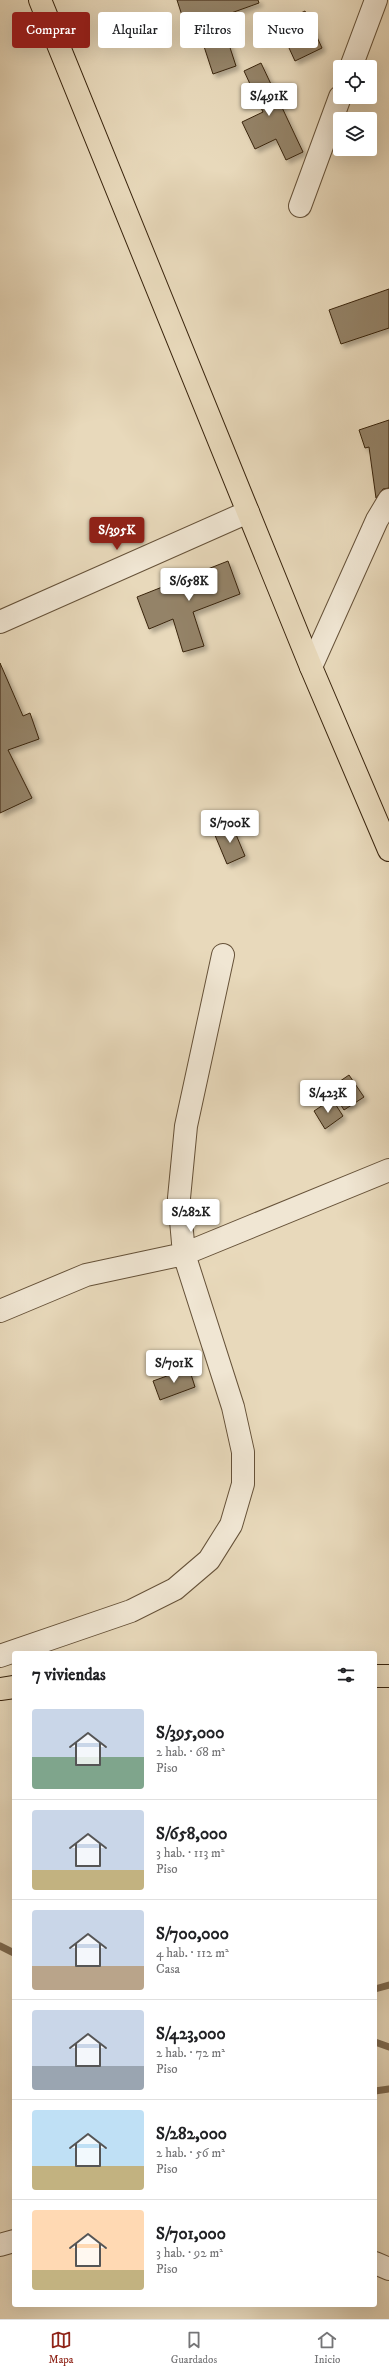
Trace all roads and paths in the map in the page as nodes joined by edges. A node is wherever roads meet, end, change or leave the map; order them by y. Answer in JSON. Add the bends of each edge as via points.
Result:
{"nodes":[{"id":1,"x":40,"y":0,"type":"edge"},
{"id":2,"x":376,"y":0,"type":"edge"},
{"id":3,"x":354,"y":60,"type":"edge"},
{"id":4,"x":337,"y":104,"type":"edge"},
{"id":5,"x":300,"y":206,"type":"dead end"},
{"id":6,"x":389,"y":500,"type":"edge"},
{"id":7,"x":248,"y":512,"type":"junction"},
{"id":8,"x":0,"y":622,"type":"edge"},
{"id":9,"x":311,"y":667,"type":"junction"},
{"id":10,"x":389,"y":850,"type":"edge"},
{"id":11,"x":223,"y":955,"type":"dead end"},
{"id":12,"x":389,"y":1170,"type":"edge"},
{"id":13,"x":184,"y":1254,"type":"junction"},
{"id":14,"x":0,"y":1311,"type":"edge"},
{"id":15,"x":14,"y":1651,"type":"edge"},
{"id":16,"x":12,"y":1652,"type":"edge"},
{"id":17,"x":0,"y":1656,"type":"edge"},
{"id":18,"x":377,"y":1676,"type":"edge"},
{"id":19,"x":389,"y":1676,"type":"edge"},
{"id":20,"x":12,"y":1687,"type":"edge"},
{"id":21,"x":0,"y":1689,"type":"edge"},
{"id":22,"x":12,"y":2242,"type":"edge"},
{"id":23,"x":0,"y":2245,"type":"edge"},
{"id":24,"x":377,"y":2264,"type":"edge"},
{"id":25,"x":389,"y":2269,"type":"edge"}],
"edges":[{"from":1,"to":7,"type":"highway"},
{"from":2,"to":3,"type":"street"},
{"from":4,"to":5,"type":"street"},
{"from":6,"to":9,"type":"street","via":[[377,520]]},
{"from":7,"to":8,"type":"street"},
{"from":7,"to":9,"type":"highway"},
{"from":9,"to":10,"type":"highway"},
{"from":11,"to":13,"type":"street","via":[[186,1126],[179,1198]]},
{"from":12,"to":13,"type":"street"},
{"from":13,"to":14,"type":"street","via":[[86,1275]]},
{"from":13,"to":15,"type":"street","via":[[233,1407],[243,1452],[243,1484],[231,1525],[209,1560],[175,1590],[131,1610]]},
{"from":16,"to":17,"type":"street"},
{"from":18,"to":19,"type":"highway"},
{"from":20,"to":21,"type":"highway"},
{"from":22,"to":23,"type":"street"},
{"from":24,"to":25,"type":"street"}]}
